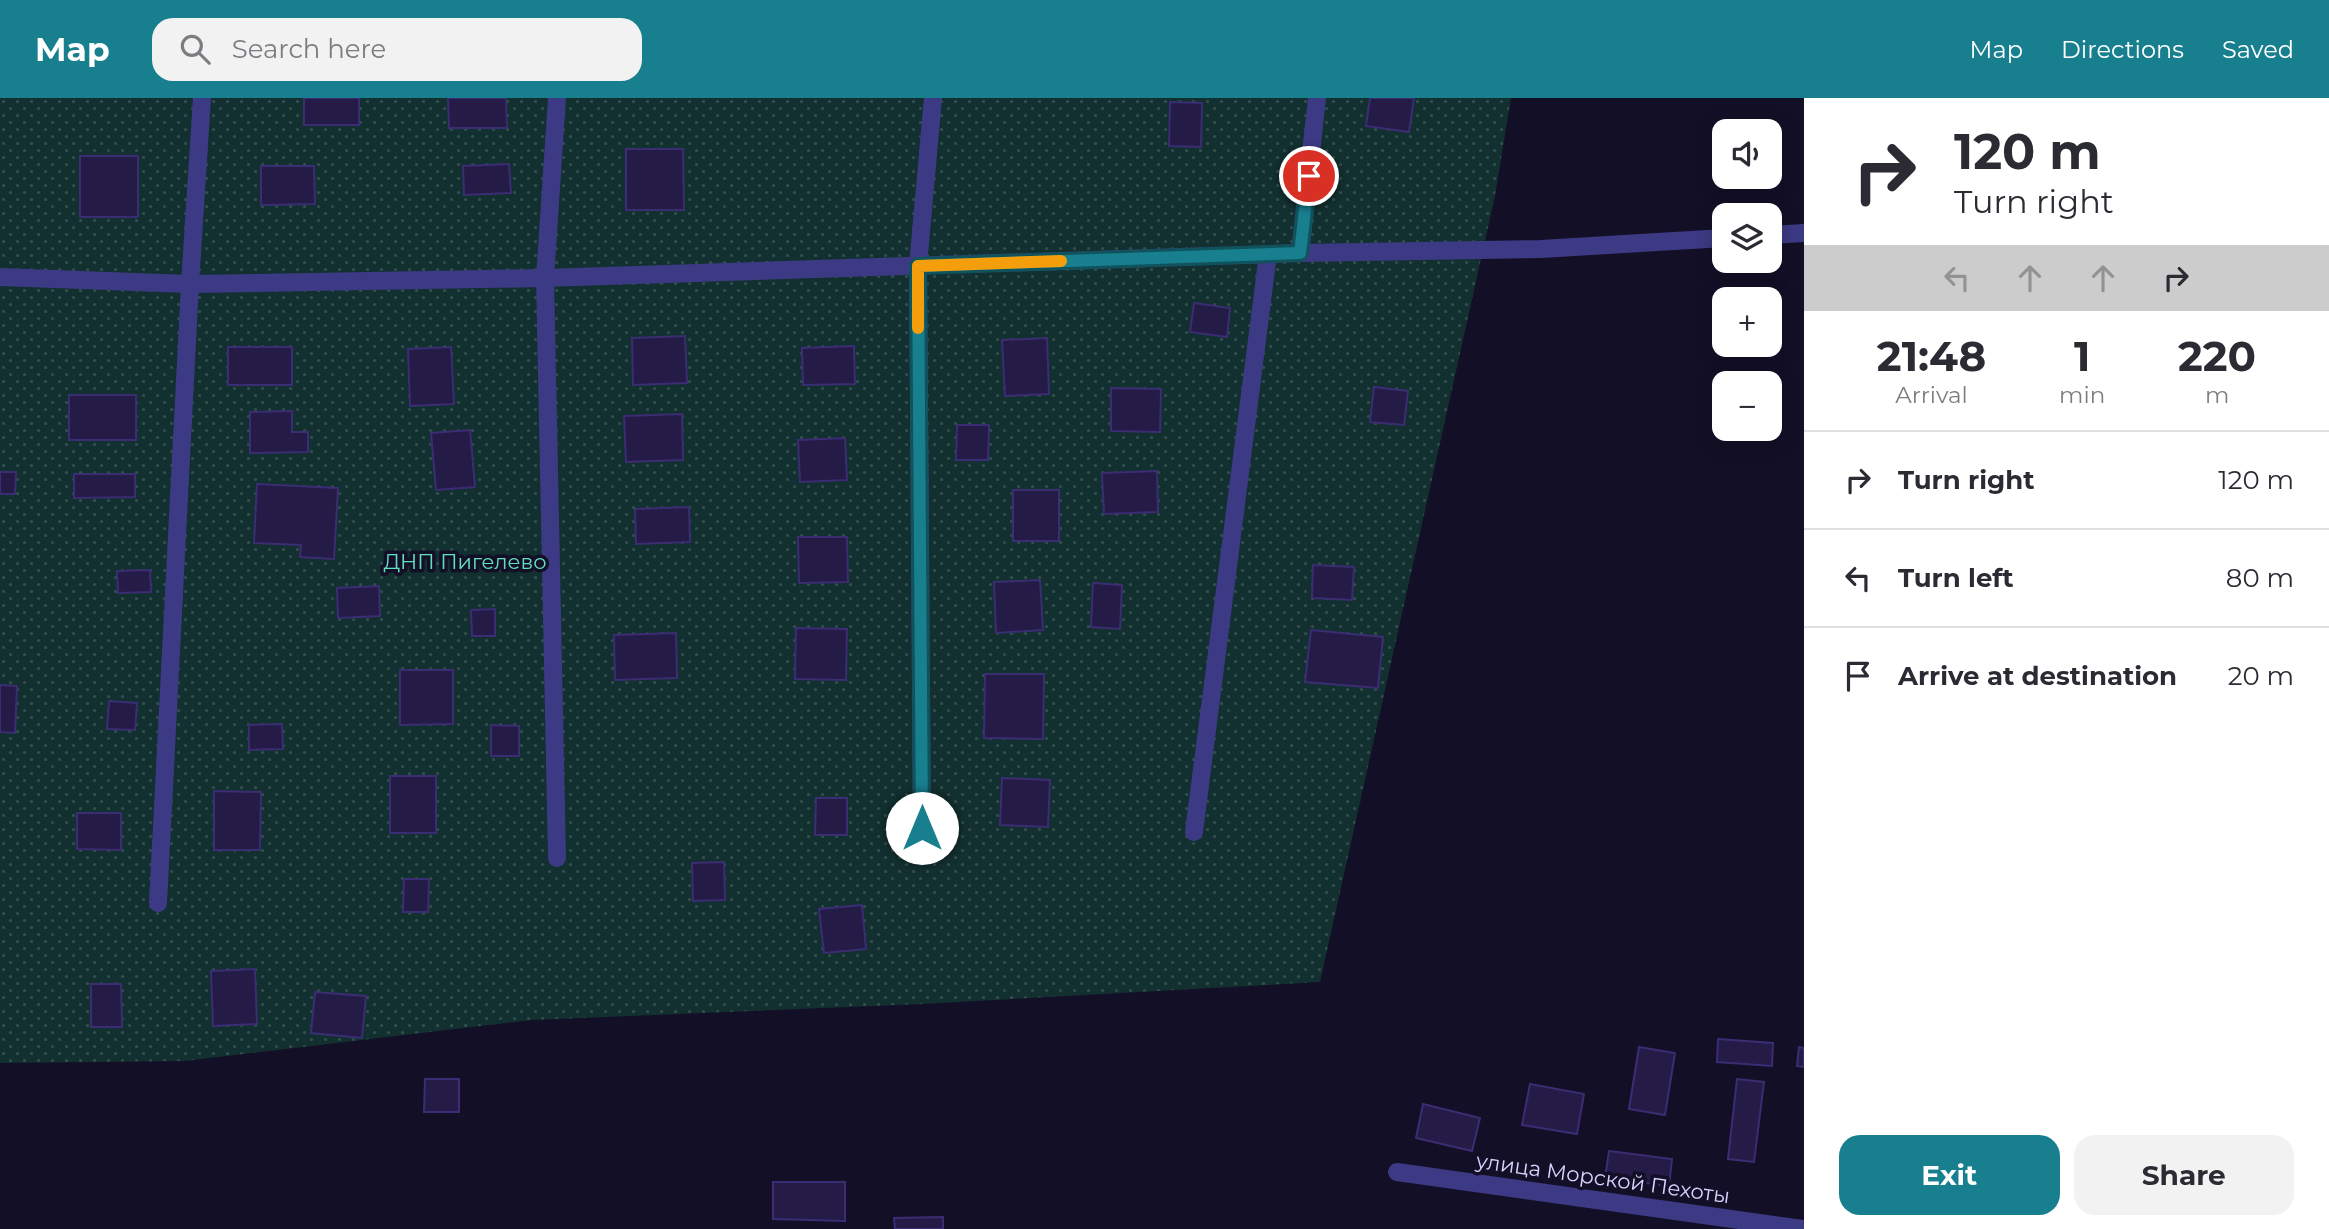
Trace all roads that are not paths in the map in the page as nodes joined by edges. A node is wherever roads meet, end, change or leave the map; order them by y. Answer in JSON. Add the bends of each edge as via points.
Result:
{"nodes":[{"id":1,"x":202,"y":98,"type":"edge"},
{"id":2,"x":557,"y":98,"type":"edge"},
{"id":3,"x":933,"y":98,"type":"edge"},
{"id":4,"x":1317,"y":98,"type":"edge"},
{"id":5,"x":1804,"y":233,"type":"edge"},
{"id":6,"x":1782,"y":234,"type":"edge"},
{"id":7,"x":1712,"y":239,"type":"edge"},
{"id":8,"x":1300,"y":253,"type":"junction"},
{"id":9,"x":1268,"y":254,"type":"junction"},
{"id":10,"x":918,"y":266,"type":"junction"},
{"id":11,"x":0,"y":277,"type":"edge"},
{"id":12,"x":545,"y":278,"type":"junction"},
{"id":13,"x":190,"y":284,"type":"junction"},
{"id":14,"x":922,"y":828,"type":"dead end"},
{"id":15,"x":1194,"y":832,"type":"dead end"},
{"id":16,"x":557,"y":858,"type":"dead end"},
{"id":17,"x":158,"y":903,"type":"dead end"},
{"id":18,"x":1397,"y":1172,"type":"dead end"},
{"id":19,"x":1803,"y":1229,"type":"edge"}],
"edges":[{"from":1,"to":13,"type":"street"},
{"from":2,"to":12,"type":"street"},
{"from":3,"to":10,"type":"street"},
{"from":4,"to":8,"type":"street"},
{"from":5,"to":6,"type":"street"},
{"from":7,"to":8,"type":"street","via":[[1541,249]]},
{"from":8,"to":9,"type":"street"},
{"from":9,"to":10,"type":"street"},
{"from":9,"to":15,"type":"street"},
{"from":10,"to":12,"type":"street"},
{"from":10,"to":14,"type":"street"},
{"from":11,"to":13,"type":"street"},
{"from":12,"to":13,"type":"street"},
{"from":12,"to":16,"type":"street"},
{"from":13,"to":17,"type":"street"},
{"from":18,"to":19,"type":"street","name":"улица Морской Пехоты"}]}
